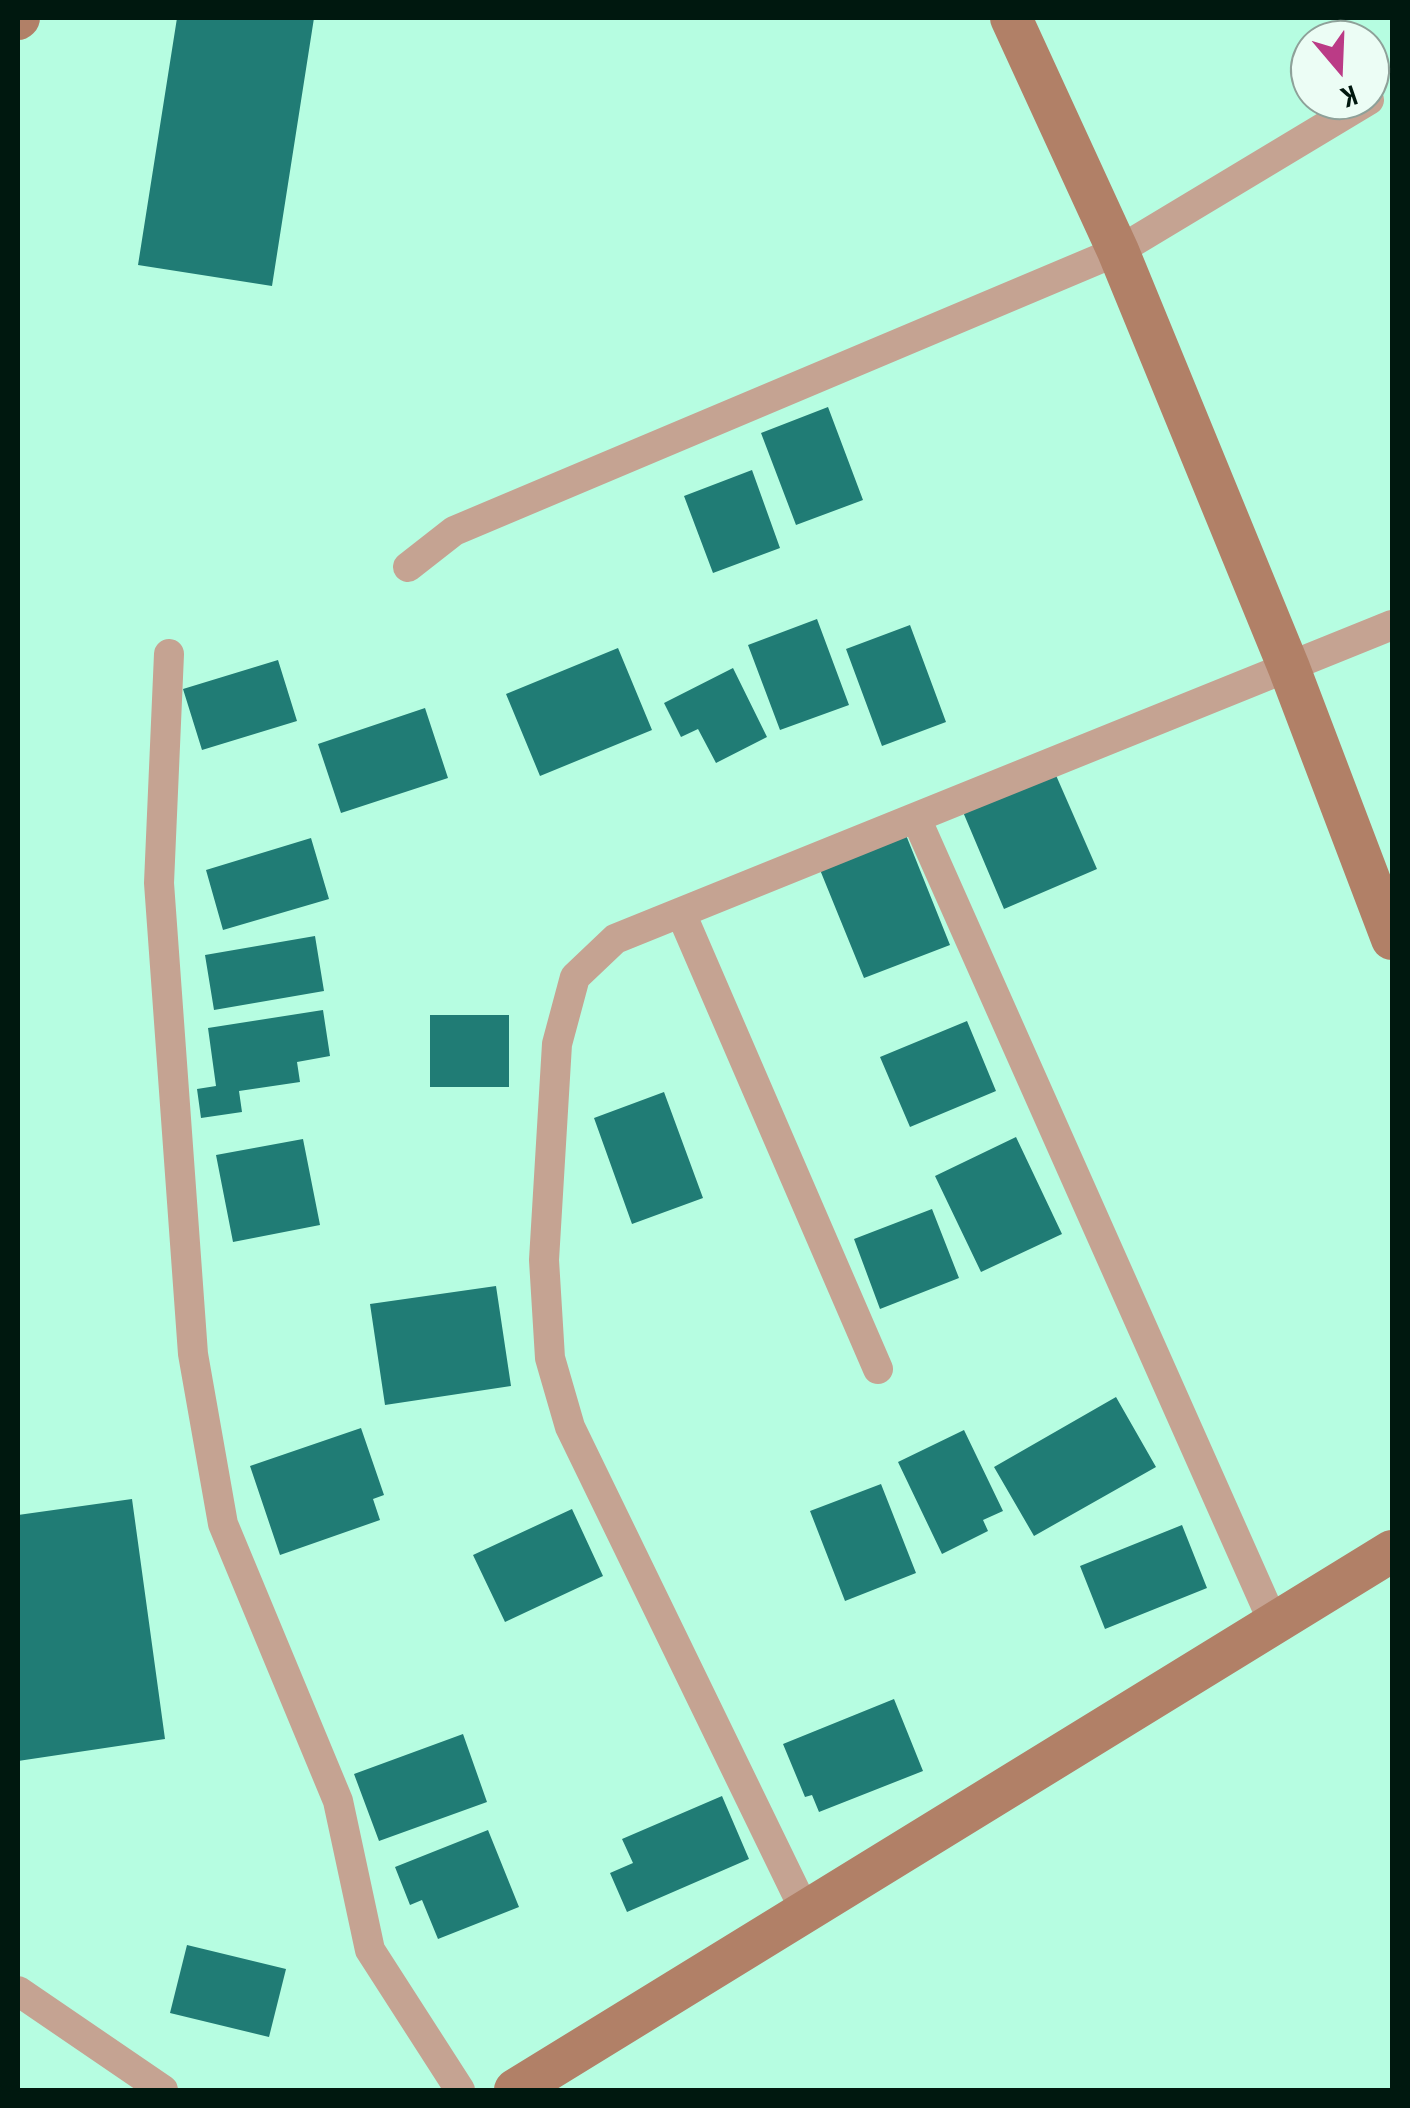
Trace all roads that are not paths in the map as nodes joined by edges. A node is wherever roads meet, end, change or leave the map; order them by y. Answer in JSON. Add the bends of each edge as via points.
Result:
{"nodes":[{"id":1,"x":1011,"y":18,"type":"edge"},
{"id":2,"x":1337,"y":120,"type":"edge"},
{"id":3,"x":1118,"y":251,"type":"junction"},
{"id":4,"x":408,"y":568,"type":"dead end"},
{"id":5,"x":1392,"y":625,"type":"edge"},
{"id":6,"x":169,"y":654,"type":"dead end"},
{"id":7,"x":1289,"y":668,"type":"junction"},
{"id":8,"x":916,"y":818,"type":"junction"},
{"id":9,"x":680,"y":913,"type":"junction"},
{"id":10,"x":1392,"y":939,"type":"edge"},
{"id":11,"x":878,"y":1369,"type":"dead end"},
{"id":12,"x":1392,"y":1551,"type":"edge"},
{"id":13,"x":1274,"y":1624,"type":"junction"},
{"id":14,"x":806,"y":1913,"type":"junction"},
{"id":15,"x":18,"y":1990,"type":"edge"},
{"id":16,"x":163,"y":2090,"type":"edge"},
{"id":17,"x":460,"y":2090,"type":"edge"},
{"id":18,"x":515,"y":2090,"type":"edge"}],
"edges":[{"from":1,"to":3,"type":"street"},
{"from":2,"to":3,"type":"street"},
{"from":3,"to":4,"type":"street","via":[[454,531]]},
{"from":3,"to":7,"type":"street"},
{"from":5,"to":7,"type":"street"},
{"from":6,"to":17,"type":"street","via":[[159,882],[192,1354],[223,1524],[338,1801],[370,1950]]},
{"from":7,"to":8,"type":"street"},
{"from":7,"to":10,"type":"street"},
{"from":8,"to":9,"type":"street"},
{"from":8,"to":13,"type":"street"},
{"from":9,"to":11,"type":"street"},
{"from":9,"to":14,"type":"street","via":[[615,939],[575,977],[557,1044],[544,1260],[550,1358],[570,1426]]},
{"from":12,"to":13,"type":"street"},
{"from":13,"to":14,"type":"street"},
{"from":14,"to":18,"type":"street"},
{"from":15,"to":16,"type":"street"}]}
